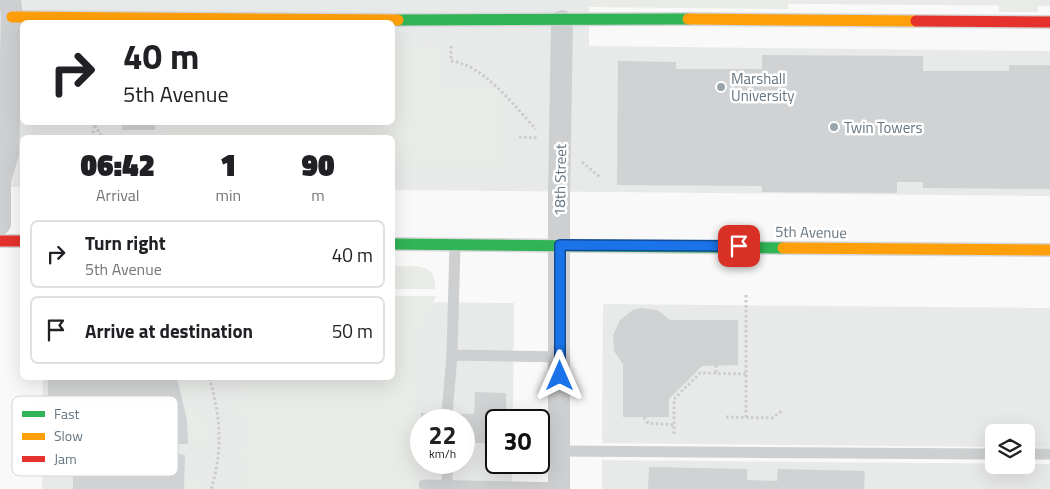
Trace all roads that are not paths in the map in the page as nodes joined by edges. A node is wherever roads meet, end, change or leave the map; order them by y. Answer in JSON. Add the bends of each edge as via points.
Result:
{"nodes":[{"id":1,"x":11,"y":9,"type":"edge"},
{"id":2,"x":562,"y":21,"type":"junction"},
{"id":3,"x":1050,"y":22,"type":"edge"},
{"id":4,"x":0,"y":224,"type":"edge"},
{"id":5,"x":0,"y":241,"type":"edge"},
{"id":6,"x":20,"y":241,"type":"edge"},
{"id":7,"x":395,"y":244,"type":"edge"},
{"id":8,"x":455,"y":245,"type":"junction"},
{"id":9,"x":560,"y":245,"type":"junction"},
{"id":10,"x":1050,"y":250,"type":"edge"},
{"id":11,"x":452,"y":355,"type":"junction"},
{"id":12,"x":560,"y":356,"type":"junction"},
{"id":13,"x":447,"y":409,"type":"edge"},
{"id":14,"x":559,"y":451,"type":"junction"},
{"id":15,"x":985,"y":454,"type":"edge"},
{"id":16,"x":1035,"y":454,"type":"edge"},
{"id":17,"x":1050,"y":454,"type":"edge"},
{"id":18,"x":447,"y":474,"type":"edge"},
{"id":19,"x":424,"y":485,"type":"dead end"},
{"id":20,"x":447,"y":486,"type":"junction"},
{"id":21,"x":559,"y":488,"type":"edge"}],
"edges":[{"from":1,"to":2,"type":"street"},
{"from":1,"to":4,"type":"street","via":[[8,154],[0,180]]},
{"from":2,"to":3,"type":"street","via":[[597,18]]},
{"from":2,"to":9,"type":"street","name":"18th Street"},
{"from":5,"to":6,"type":"street"},
{"from":7,"to":8,"type":"street","name":"5th Avenue"},
{"from":8,"to":9,"type":"street","name":"5th Avenue"},
{"from":8,"to":11,"type":"lane"},
{"from":9,"to":10,"type":"street","name":"5th Avenue"},
{"from":9,"to":12,"type":"street","name":"18th Street"},
{"from":11,"to":12,"type":"lane"},
{"from":11,"to":13,"type":"lane"},
{"from":12,"to":14,"type":"street","name":"18th Street"},
{"from":14,"to":15,"type":"lane"},
{"from":14,"to":21,"type":"street","name":"18th Street"},
{"from":16,"to":17,"type":"lane"},
{"from":18,"to":20,"type":"lane"},
{"from":19,"to":20,"type":"lane"},
{"from":20,"to":21,"type":"lane"}]}
